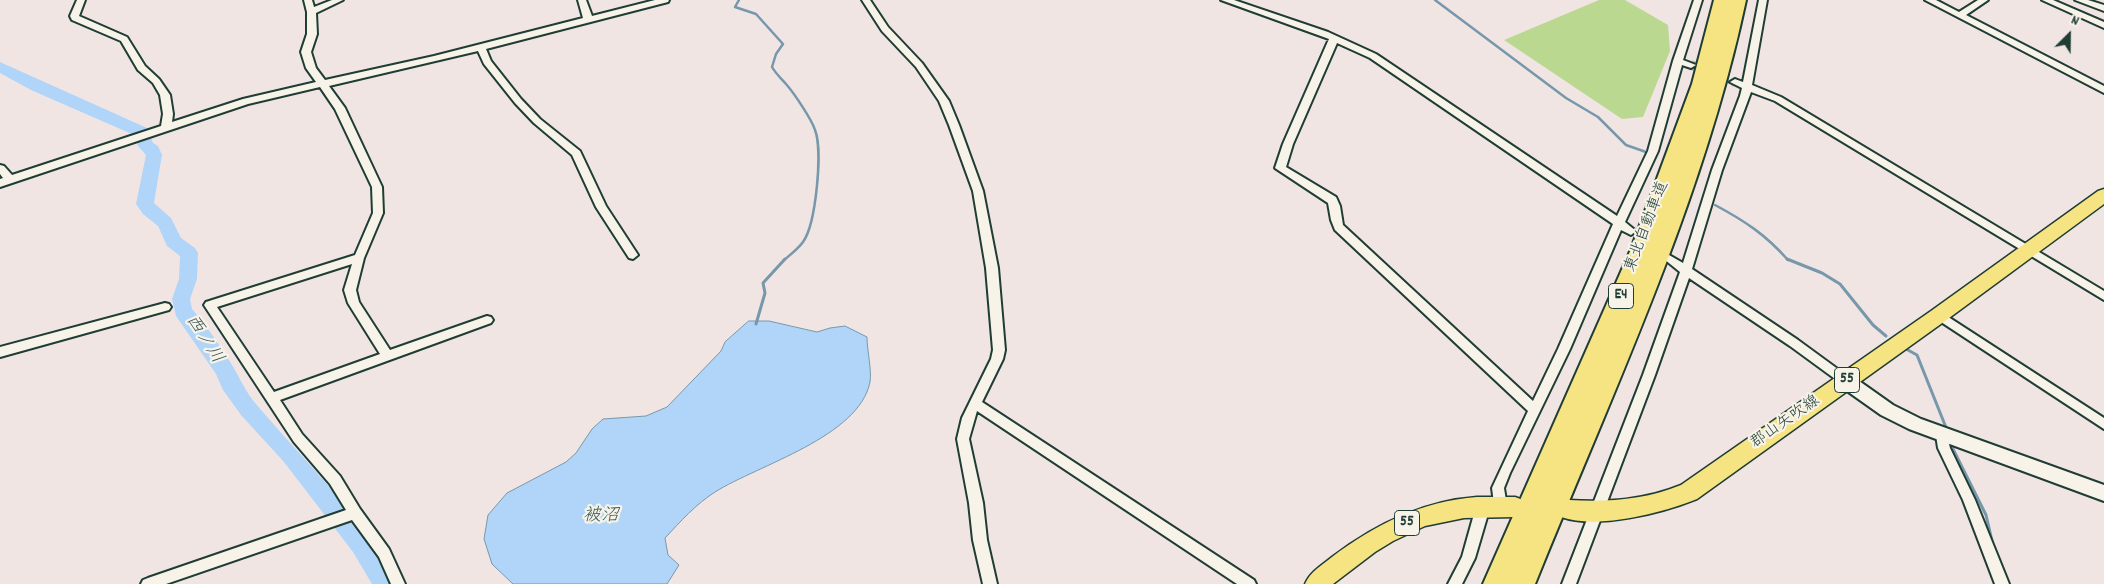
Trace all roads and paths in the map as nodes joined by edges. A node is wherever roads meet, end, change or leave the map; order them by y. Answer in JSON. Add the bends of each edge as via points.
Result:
{"nodes":[{"id":1,"x":81,"y":0,"type":"edge"},
{"id":2,"x":308,"y":0,"type":"edge"},
{"id":3,"x":340,"y":0,"type":"edge"},
{"id":4,"x":582,"y":0,"type":"edge"},
{"id":5,"x":665,"y":0,"type":"edge"},
{"id":6,"x":866,"y":0,"type":"edge"},
{"id":7,"x":1225,"y":0,"type":"edge"},
{"id":8,"x":1698,"y":0,"type":"edge"},
{"id":9,"x":1722,"y":0,"type":"edge"},
{"id":10,"x":1738,"y":0,"type":"edge"},
{"id":11,"x":1763,"y":0,"type":"edge"},
{"id":12,"x":1929,"y":0,"type":"edge"},
{"id":13,"x":1984,"y":0,"type":"edge"},
{"id":14,"x":2046,"y":0,"type":"edge"},
{"id":15,"x":2079,"y":0,"type":"edge"},
{"id":16,"x":1245,"y":3,"type":"edge"},
{"id":17,"x":2104,"y":8,"type":"edge"},
{"id":18,"x":311,"y":12,"type":"junction"},
{"id":19,"x":1960,"y":15,"type":"junction"},
{"id":20,"x":588,"y":19,"type":"junction"},
{"id":21,"x":2104,"y":25,"type":"edge"},
{"id":22,"x":1334,"y":38,"type":"junction"},
{"id":23,"x":480,"y":47,"type":"junction"},
{"id":24,"x":1678,"y":61,"type":"junction"},
{"id":25,"x":1691,"y":66,"type":"tunnel mouth"},
{"id":26,"x":1735,"y":82,"type":"tunnel mouth"},
{"id":27,"x":323,"y":84,"type":"junction"},
{"id":28,"x":1747,"y":86,"type":"junction"},
{"id":29,"x":2104,"y":90,"type":"edge"},
{"id":30,"x":166,"y":127,"type":"junction"},
{"id":31,"x":0,"y":168,"type":"edge"},
{"id":32,"x":11,"y":180,"type":"junction"},
{"id":33,"x":0,"y":183,"type":"edge"},
{"id":34,"x":2104,"y":195,"type":"edge"},
{"id":35,"x":1619,"y":224,"type":"junction"},
{"id":36,"x":1630,"y":231,"type":"dead end"},
{"id":37,"x":2029,"y":250,"type":"junction"},
{"id":38,"x":634,"y":255,"type":"dead end"},
{"id":39,"x":359,"y":258,"type":"junction"},
{"id":40,"x":1669,"y":259,"type":"dead end"},
{"id":41,"x":1686,"y":270,"type":"junction"},
{"id":42,"x":2104,"y":296,"type":"edge"},
{"id":43,"x":165,"y":307,"type":"dead end"},
{"id":44,"x":1939,"y":315,"type":"junction"},
{"id":45,"x":487,"y":320,"type":"dead end"},
{"id":46,"x":0,"y":352,"type":"edge"},
{"id":47,"x":388,"y":357,"type":"junction"},
{"id":48,"x":1846,"y":381,"type":"junction"},
{"id":49,"x":272,"y":398,"type":"junction"},
{"id":50,"x":976,"y":404,"type":"junction"},
{"id":51,"x":1534,"y":410,"type":"junction"},
{"id":52,"x":2104,"y":424,"type":"edge"},
{"id":53,"x":1942,"y":435,"type":"junction"},
{"id":54,"x":2104,"y":493,"type":"edge"},
{"id":55,"x":1499,"y":507,"type":"junction"},
{"id":56,"x":1569,"y":510,"type":"dead end"},
{"id":57,"x":1597,"y":511,"type":"junction"},
{"id":58,"x":355,"y":513,"type":"junction"},
{"id":59,"x":148,"y":584,"type":"edge"},
{"id":60,"x":398,"y":584,"type":"edge"},
{"id":61,"x":990,"y":584,"type":"edge"},
{"id":62,"x":1249,"y":584,"type":"edge"},
{"id":63,"x":1316,"y":584,"type":"edge"},
{"id":64,"x":1455,"y":584,"type":"edge"},
{"id":65,"x":1496,"y":584,"type":"edge"},
{"id":66,"x":1522,"y":584,"type":"edge"},
{"id":67,"x":1568,"y":584,"type":"edge"},
{"id":68,"x":2002,"y":584,"type":"edge"}],
"edges":[{"from":1,"to":30,"type":"street","via":[[75,18],[124,39],[141,68],[165,95]]},
{"from":2,"to":18,"type":"street"},
{"from":3,"to":18,"type":"street"},
{"from":4,"to":20,"type":"street"},
{"from":5,"to":20,"type":"street"},
{"from":6,"to":50,"type":"street","via":[[885,30],[944,101],[978,191],[992,268],[999,350],[998,359]]},
{"from":7,"to":16,"type":"street"},
{"from":8,"to":24,"type":"street"},
{"from":9,"to":65,"type":"highway","name":"東北自動車道","number":"E4","via":[[1700,84],[1641,249]]},
{"from":10,"to":66,"type":"highway","name":"東北自動車道","number":"E4","via":[[1716,90],[1681,194],[1624,341]]},
{"from":11,"to":28,"type":"street"},
{"from":12,"to":19,"type":"street"},
{"from":13,"to":19,"type":"street"},
{"from":14,"to":21,"type":"street"},
{"from":15,"to":17,"type":"street"},
{"from":16,"to":22,"type":"street"},
{"from":18,"to":27,"type":"street","via":[[312,34],[306,52],[311,68]]},
{"from":19,"to":29,"type":"street"},
{"from":20,"to":23,"type":"street"},
{"from":22,"to":35,"type":"street","via":[[1382,62]]},
{"from":22,"to":51,"type":"street","via":[[1280,168],[1332,200],[1339,227]]},
{"from":23,"to":27,"type":"street"},
{"from":23,"to":38,"type":"street","via":[[487,62],[518,101],[576,152],[601,207]]},
{"from":24,"to":25,"type":"street"},
{"from":24,"to":35,"type":"street","via":[[1653,151]]},
{"from":26,"to":28,"type":"street"},
{"from":27,"to":30,"type":"street","via":[[246,100]]},
{"from":27,"to":39,"type":"street","via":[[349,125],[377,187],[378,213]]},
{"from":28,"to":37,"type":"street","via":[[1786,104]]},
{"from":28,"to":41,"type":"street"},
{"from":30,"to":32,"type":"street"},
{"from":31,"to":32,"type":"street"},
{"from":32,"to":33,"type":"street"},
{"from":34,"to":37,"type":"main road","name":"郡山矢吹線","number":"55"},
{"from":35,"to":36,"type":"street"},
{"from":35,"to":51,"type":"street"},
{"from":37,"to":42,"type":"street"},
{"from":37,"to":44,"type":"main road","name":"郡山矢吹線","number":"55"},
{"from":39,"to":47,"type":"street","via":[[351,284],[352,297]]},
{"from":39,"to":49,"type":"street","via":[[210,305]]},
{"from":40,"to":41,"type":"street"},
{"from":41,"to":48,"type":"street"},
{"from":41,"to":57,"type":"street"},
{"from":43,"to":46,"type":"street"},
{"from":44,"to":48,"type":"main road","name":"郡山矢吹線","number":"55"},
{"from":44,"to":52,"type":"street"},
{"from":45,"to":47,"type":"street"},
{"from":47,"to":49,"type":"street"},
{"from":48,"to":53,"type":"street","via":[[1887,410]]},
{"from":48,"to":57,"type":"main road","name":"郡山矢吹線","number":"55","via":[[1689,492],[1661,504]]},
{"from":49,"to":58,"type":"street","via":[[298,438],[335,480]]},
{"from":50,"to":61,"type":"street","via":[[968,418],[963,439]]},
{"from":50,"to":62,"type":"street"},
{"from":51,"to":55,"type":"street","via":[[1498,488]]},
{"from":53,"to":54,"type":"street"},
{"from":53,"to":68,"type":"street","via":[[1944,448],[1972,505]]},
{"from":55,"to":63,"type":"main road","number":"55","via":[[1442,512],[1401,525],[1370,542]]},
{"from":55,"to":64,"type":"street"},
{"from":56,"to":57,"type":"main road","name":"郡山矢吹線","number":"55"},
{"from":57,"to":67,"type":"street"},
{"from":58,"to":59,"type":"street"},
{"from":58,"to":60,"type":"street","via":[[384,553]]}]}
